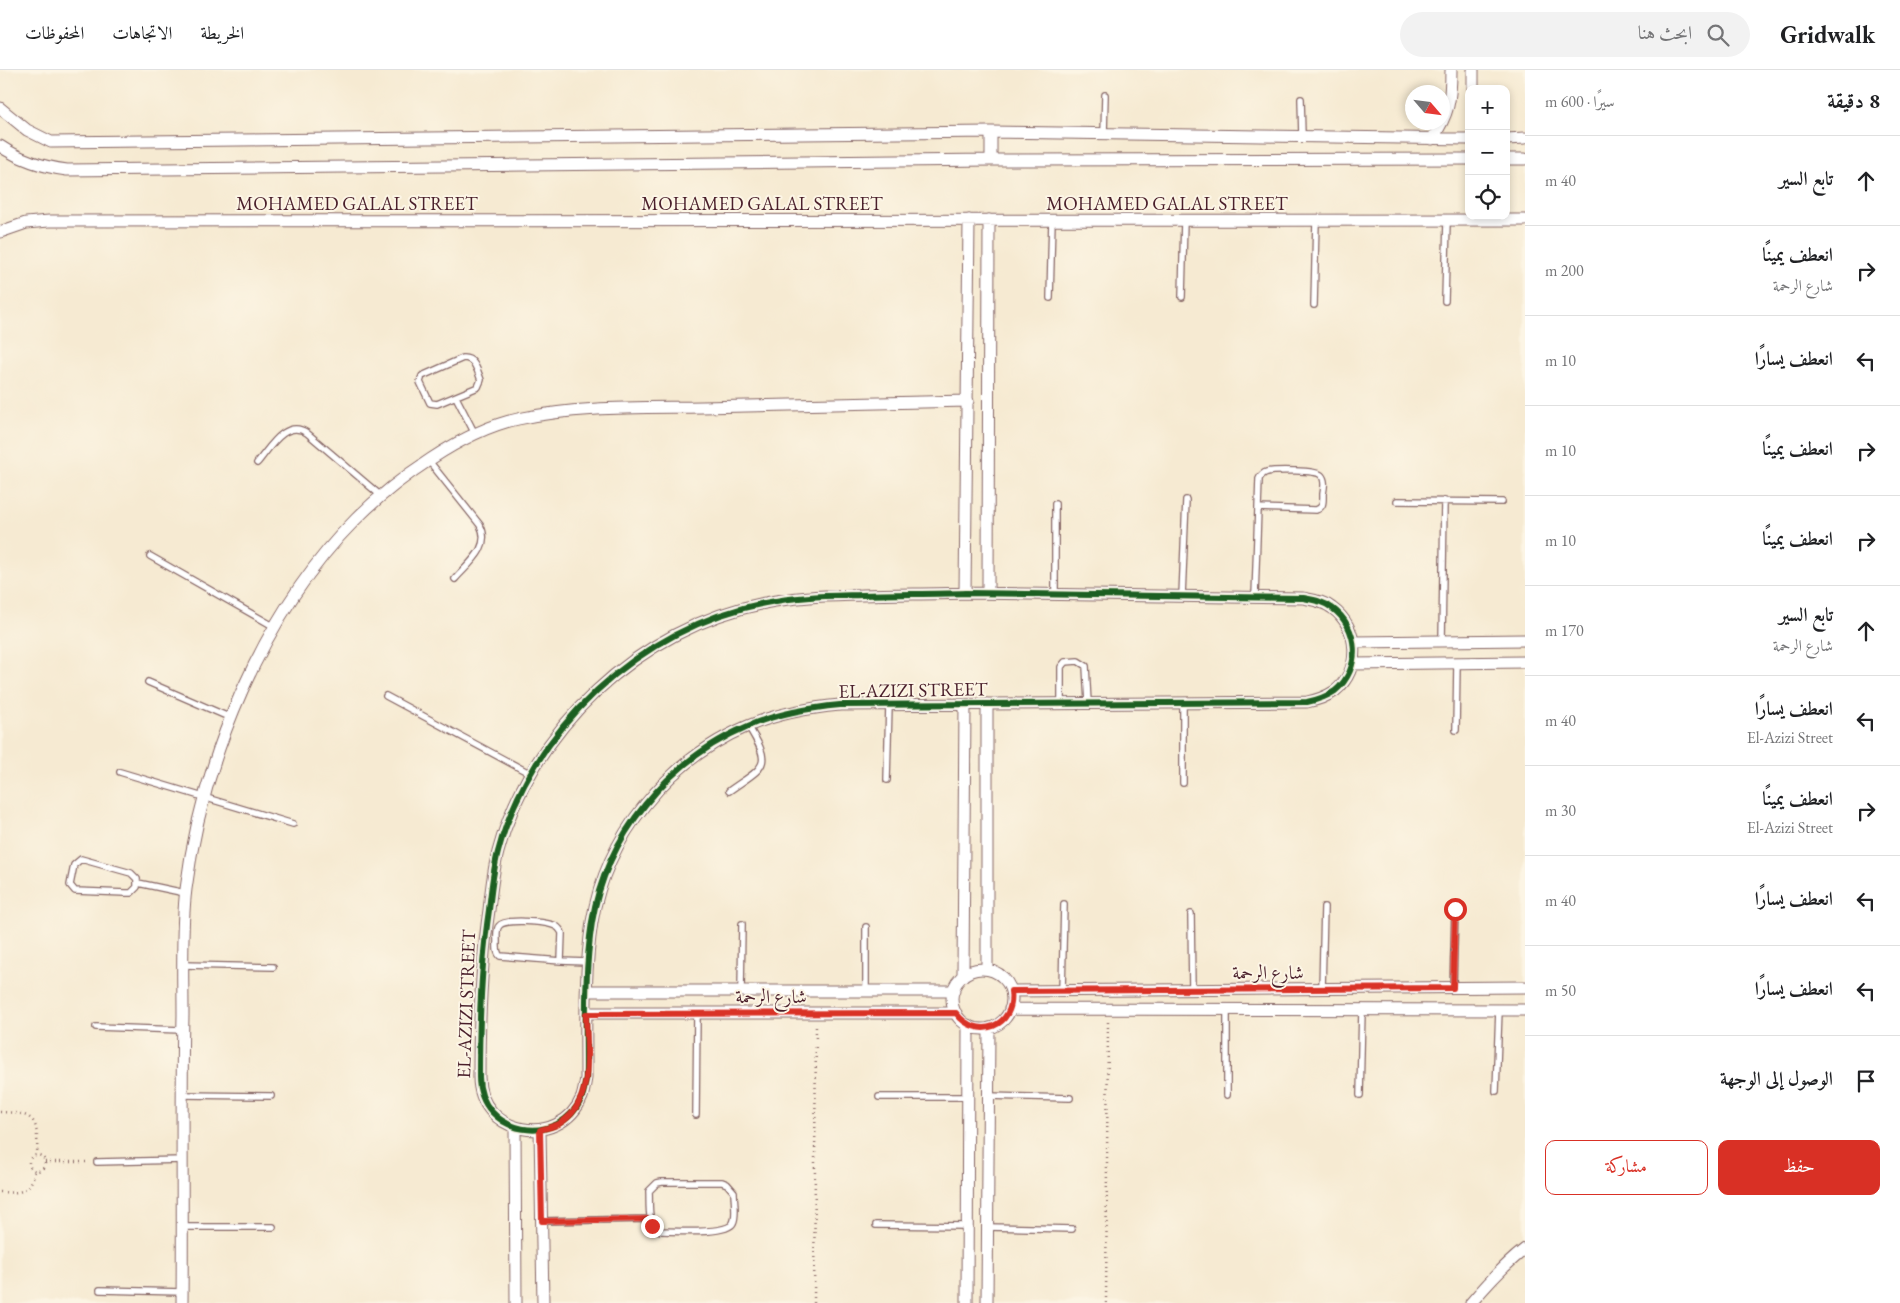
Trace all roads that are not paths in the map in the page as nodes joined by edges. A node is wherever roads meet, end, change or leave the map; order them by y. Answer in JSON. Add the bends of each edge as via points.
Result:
{"nodes":[{"id":1,"x":1451,"y":70,"type":"edge"},
{"id":2,"x":1473,"y":70,"type":"edge"},
{"id":3,"x":1473,"y":85,"type":"edge"},
{"id":4,"x":1104,"y":96,"type":"dead end"},
{"id":5,"x":1301,"y":98,"type":"dead end"},
{"id":6,"x":0,"y":108,"type":"edge"},
{"id":7,"x":991,"y":132,"type":"junction"},
{"id":8,"x":1104,"y":134,"type":"junction"},
{"id":9,"x":1302,"y":137,"type":"junction"},
{"id":10,"x":1525,"y":138,"type":"edge"},
{"id":11,"x":1432,"y":139,"type":"junction"},
{"id":12,"x":1465,"y":139,"type":"edge"},
{"id":13,"x":1510,"y":139,"type":"edge"},
{"id":14,"x":0,"y":146,"type":"edge"},
{"id":15,"x":1465,"y":159,"type":"edge"},
{"id":16,"x":1510,"y":159,"type":"edge"},
{"id":17,"x":1525,"y":159,"type":"edge"},
{"id":18,"x":990,"y":160,"type":"junction"},
{"id":19,"x":969,"y":220,"type":"junction"},
{"id":20,"x":989,"y":220,"type":"junction"},
{"id":21,"x":1052,"y":220,"type":"junction"},
{"id":22,"x":1525,"y":220,"type":"edge"},
{"id":23,"x":1184,"y":221,"type":"junction"},
{"id":24,"x":1316,"y":221,"type":"junction"},
{"id":25,"x":1447,"y":221,"type":"junction"},
{"id":26,"x":0,"y":232,"type":"edge"},
{"id":27,"x":1182,"y":297,"type":"dead end"},
{"id":28,"x":1050,"y":298,"type":"dead end"},
{"id":29,"x":1445,"y":301,"type":"dead end"},
{"id":30,"x":1314,"y":305,"type":"dead end"},
{"id":31,"x":456,"y":397,"type":"junction"},
{"id":32,"x":968,"y":400,"type":"junction"},
{"id":33,"x":475,"y":434,"type":"junction"},
{"id":34,"x":429,"y":461,"type":"junction"},
{"id":35,"x":256,"y":463,"type":"dead end"},
{"id":36,"x":380,"y":495,"type":"junction"},
{"id":37,"x":1186,"y":500,"type":"dead end"},
{"id":38,"x":1397,"y":501,"type":"dead end"},
{"id":39,"x":1444,"y":501,"type":"junction"},
{"id":40,"x":1502,"y":502,"type":"dead end"},
{"id":41,"x":1055,"y":504,"type":"dead end"},
{"id":42,"x":1258,"y":508,"type":"junction"},
{"id":43,"x":150,"y":556,"type":"dead end"},
{"id":44,"x":455,"y":580,"type":"dead end"},
{"id":45,"x":966,"y":593,"type":"junction"},
{"id":46,"x":988,"y":593,"type":"junction"},
{"id":47,"x":1055,"y":594,"type":"junction"},
{"id":48,"x":1182,"y":596,"type":"junction"},
{"id":49,"x":1255,"y":598,"type":"junction"},
{"id":50,"x":275,"y":627,"type":"junction"},
{"id":51,"x":1525,"y":640,"type":"edge"},
{"id":52,"x":1442,"y":641,"type":"junction"},
{"id":53,"x":1354,"y":642,"type":"junction"},
{"id":54,"x":1525,"y":662,"type":"edge"},
{"id":55,"x":1457,"y":663,"type":"junction"},
{"id":56,"x":1353,"y":664,"type":"junction"},
{"id":57,"x":148,"y":682,"type":"dead end"},
{"id":58,"x":386,"y":696,"type":"dead end"},
{"id":59,"x":1061,"y":703,"type":"junction"},
{"id":60,"x":1088,"y":703,"type":"junction"},
{"id":61,"x":1183,"y":703,"type":"junction"},
{"id":62,"x":965,"y":704,"type":"junction"},
{"id":63,"x":987,"y":704,"type":"junction"},
{"id":64,"x":889,"y":705,"type":"junction"},
{"id":65,"x":231,"y":718,"type":"junction"},
{"id":66,"x":748,"y":726,"type":"junction"},
{"id":67,"x":1456,"y":730,"type":"dead end"},
{"id":68,"x":120,"y":772,"type":"dead end"},
{"id":69,"x":531,"y":774,"type":"junction"},
{"id":70,"x":887,"y":780,"type":"dead end"},
{"id":71,"x":1183,"y":783,"type":"dead end"},
{"id":72,"x":729,"y":791,"type":"dead end"},
{"id":73,"x":203,"y":798,"type":"junction"},
{"id":74,"x":293,"y":824,"type":"dead end"},
{"id":75,"x":138,"y":883,"type":"junction"},
{"id":76,"x":185,"y":893,"type":"junction"},
{"id":77,"x":1064,"y":904,"type":"dead end"},
{"id":78,"x":1324,"y":907,"type":"dead end"},
{"id":79,"x":1455,"y":909,"type":"dead end"},
{"id":80,"x":1191,"y":914,"type":"dead end"},
{"id":81,"x":742,"y":924,"type":"dead end"},
{"id":82,"x":866,"y":926,"type":"dead end"},
{"id":83,"x":561,"y":961,"type":"junction"},
{"id":84,"x":587,"y":962,"type":"junction"},
{"id":85,"x":183,"y":965,"type":"junction"},
{"id":86,"x":273,"y":967,"type":"dead end"},
{"id":87,"x":986,"y":969,"type":"junction"},
{"id":88,"x":964,"y":976,"type":"junction"},
{"id":89,"x":1525,"y":987,"type":"edge"},
{"id":90,"x":1453,"y":988,"type":"junction"},
{"id":91,"x":1322,"y":989,"type":"junction"},
{"id":92,"x":954,"y":990,"type":"junction"},
{"id":93,"x":1192,"y":990,"type":"junction"},
{"id":94,"x":587,"y":991,"type":"junction"},
{"id":95,"x":741,"y":991,"type":"junction"},
{"id":96,"x":866,"y":991,"type":"junction"},
{"id":97,"x":1011,"y":991,"type":"junction"},
{"id":98,"x":1062,"y":991,"type":"junction"},
{"id":99,"x":1010,"y":1010,"type":"junction"},
{"id":100,"x":1227,"y":1010,"type":"junction"},
{"id":101,"x":1362,"y":1010,"type":"junction"},
{"id":102,"x":1500,"y":1010,"type":"junction"},
{"id":103,"x":1525,"y":1010,"type":"edge"},
{"id":104,"x":697,"y":1013,"type":"junction"},
{"id":105,"x":956,"y":1013,"type":"junction"},
{"id":106,"x":586,"y":1014,"type":"junction"},
{"id":107,"x":968,"y":1025,"type":"junction"},
{"id":108,"x":96,"y":1027,"type":"dead end"},
{"id":109,"x":988,"y":1028,"type":"junction"},
{"id":110,"x":182,"y":1030,"type":"junction"},
{"id":111,"x":1496,"y":1091,"type":"dead end"},
{"id":112,"x":182,"y":1095,"type":"junction"},
{"id":113,"x":1360,"y":1095,"type":"dead end"},
{"id":114,"x":271,"y":1096,"type":"dead end"},
{"id":115,"x":988,"y":1096,"type":"junction"},
{"id":116,"x":1227,"y":1096,"type":"dead end"},
{"id":117,"x":879,"y":1097,"type":"dead end"},
{"id":118,"x":968,"y":1098,"type":"junction"},
{"id":119,"x":1070,"y":1098,"type":"dead end"},
{"id":120,"x":696,"y":1115,"type":"dead end"},
{"id":121,"x":515,"y":1128,"type":"junction"},
{"id":122,"x":540,"y":1130,"type":"junction"},
{"id":123,"x":183,"y":1160,"type":"junction"},
{"id":124,"x":97,"y":1162,"type":"road end"},
{"id":125,"x":650,"y":1219,"type":"junction"},
{"id":126,"x":542,"y":1221,"type":"junction"},
{"id":127,"x":876,"y":1225,"type":"dead end"},
{"id":128,"x":967,"y":1226,"type":"junction"},
{"id":129,"x":273,"y":1227,"type":"dead end"},
{"id":130,"x":987,"y":1227,"type":"junction"},
{"id":131,"x":183,"y":1228,"type":"junction"},
{"id":132,"x":1072,"y":1229,"type":"dead end"},
{"id":133,"x":1525,"y":1249,"type":"edge"},
{"id":134,"x":100,"y":1290,"type":"dead end"},
{"id":135,"x":182,"y":1298,"type":"edge"},
{"id":136,"x":516,"y":1303,"type":"edge"},
{"id":137,"x":543,"y":1303,"type":"edge"},
{"id":138,"x":967,"y":1303,"type":"edge"},
{"id":139,"x":987,"y":1303,"type":"edge"},
{"id":140,"x":1472,"y":1303,"type":"edge"}],
"edges":[{"from":1,"to":11,"type":"street","via":[[1450,104]]},
{"from":2,"to":3,"type":"street"},
{"from":4,"to":8,"type":"lane"},
{"from":5,"to":9,"type":"lane"},
{"from":6,"to":7,"type":"street","via":[[26,130],[51,142]]},
{"from":7,"to":8,"type":"street"},
{"from":7,"to":18,"type":"street"},
{"from":8,"to":9,"type":"street"},
{"from":9,"to":11,"type":"street"},
{"from":10,"to":13,"type":"street"},
{"from":11,"to":12,"type":"street"},
{"from":14,"to":18,"type":"street","via":[[37,164],[67,170]]},
{"from":15,"to":18,"type":"street"},
{"from":16,"to":17,"type":"street"},
{"from":19,"to":20,"type":"street","name":"MOHAMED GALAL STREET"},
{"from":19,"to":26,"type":"street","name":"MOHAMED GALAL STREET","via":[[49,220],[26,223]]},
{"from":19,"to":32,"type":"street"},
{"from":20,"to":21,"type":"street","name":"MOHAMED GALAL STREET"},
{"from":20,"to":46,"type":"street"},
{"from":21,"to":23,"type":"street","name":"MOHAMED GALAL STREET"},
{"from":21,"to":28,"type":"lane"},
{"from":22,"to":25,"type":"street","name":"MOHAMED GALAL STREET"},
{"from":23,"to":24,"type":"street","name":"MOHAMED GALAL STREET"},
{"from":23,"to":27,"type":"lane"},
{"from":24,"to":25,"type":"street","name":"MOHAMED GALAL STREET"},
{"from":24,"to":30,"type":"lane"},
{"from":25,"to":29,"type":"lane"},
{"from":31,"to":31,"type":"lane","via":[[480,383],[470,359],[463,358],[440,367],[425,373],[420,379],[430,403],[437,404]]},
{"from":31,"to":33,"type":"lane"},
{"from":32,"to":33,"type":"street","via":[[579,409],[514,419]]},
{"from":32,"to":45,"type":"street"},
{"from":33,"to":34,"type":"street"},
{"from":34,"to":36,"type":"street"},
{"from":34,"to":44,"type":"lane","via":[[485,534],[480,552]]},
{"from":35,"to":36,"type":"lane","via":[[282,434],[297,428]]},
{"from":36,"to":50,"type":"street","via":[[311,571]]},
{"from":37,"to":48,"type":"lane"},
{"from":38,"to":39,"type":"lane"},
{"from":39,"to":40,"type":"lane"},
{"from":39,"to":52,"type":"lane"},
{"from":41,"to":47,"type":"lane"},
{"from":42,"to":42,"type":"lane","via":[[1316,510],[1322,506],[1324,480],[1314,472],[1264,473],[1259,479]]},
{"from":42,"to":49,"type":"lane"},
{"from":43,"to":50,"type":"lane"},
{"from":45,"to":46,"type":"street","name":"EL-AZIZI STREET"},
{"from":45,"to":69,"type":"street","name":"EL-AZIZI STREET","via":[[804,596],[763,603],[714,618],[646,652],[612,677],[575,712]]},
{"from":46,"to":47,"type":"street","name":"EL-AZIZI STREET"},
{"from":47,"to":48,"type":"street","name":"EL-AZIZI STREET"},
{"from":48,"to":49,"type":"street","name":"EL-AZIZI STREET"},
{"from":49,"to":53,"type":"street","name":"EL-AZIZI STREET","via":[[1303,598],[1324,604],[1342,616]]},
{"from":50,"to":65,"type":"street"},
{"from":51,"to":52,"type":"street"},
{"from":52,"to":53,"type":"street"},
{"from":53,"to":56,"type":"street","name":"EL-AZIZI STREET"},
{"from":54,"to":55,"type":"street"},
{"from":55,"to":56,"type":"street"},
{"from":55,"to":67,"type":"lane"},
{"from":56,"to":61,"type":"street","name":"EL-AZIZI STREET","via":[[1336,690],[1322,699],[1307,702]]},
{"from":57,"to":65,"type":"lane"},
{"from":58,"to":69,"type":"lane"},
{"from":59,"to":60,"type":"street","name":"EL-AZIZI STREET"},
{"from":59,"to":60,"type":"lane","via":[[1061,667],[1065,662],[1078,661],[1086,666]]},
{"from":59,"to":63,"type":"street","name":"EL-AZIZI STREET"},
{"from":60,"to":61,"type":"street","name":"EL-AZIZI STREET"},
{"from":61,"to":71,"type":"lane"},
{"from":62,"to":63,"type":"street","name":"EL-AZIZI STREET"},
{"from":62,"to":64,"type":"street","name":"EL-AZIZI STREET"},
{"from":62,"to":88,"type":"street"},
{"from":63,"to":87,"type":"street"},
{"from":64,"to":66,"type":"street","name":"EL-AZIZI STREET","via":[[809,708]]},
{"from":64,"to":70,"type":"lane"},
{"from":65,"to":73,"type":"street"},
{"from":66,"to":72,"type":"lane","via":[[761,746],[763,762],[760,769]]},
{"from":66,"to":84,"type":"street","name":"EL-AZIZI STREET","via":[[694,757],[670,777],[629,826],[601,882]]},
{"from":68,"to":73,"type":"lane"},
{"from":69,"to":121,"type":"street","name":"EL-AZIZI STREET","via":[[512,812],[498,852],[481,987],[479,1081],[490,1110]]},
{"from":73,"to":74,"type":"lane"},
{"from":73,"to":76,"type":"street"},
{"from":75,"to":75,"type":"lane","via":[[131,873],[81,859],[74,865],[70,885],[80,893],[126,893],[134,891]]},
{"from":75,"to":76,"type":"lane"},
{"from":76,"to":85,"type":"street"},
{"from":77,"to":98,"type":"lane"},
{"from":78,"to":91,"type":"lane"},
{"from":79,"to":90,"type":"lane"},
{"from":80,"to":93,"type":"lane"},
{"from":81,"to":95,"type":"lane"},
{"from":82,"to":96,"type":"lane"},
{"from":83,"to":83,"type":"lane","via":[[562,933],[557,927],[508,921],[498,927],[496,948],[500,956]]},
{"from":83,"to":84,"type":"lane"},
{"from":84,"to":94,"type":"street","name":"EL-AZIZI STREET"},
{"from":85,"to":86,"type":"lane"},
{"from":85,"to":110,"type":"street"},
{"from":87,"to":88,"type":"street","via":[[970,971]]},
{"from":87,"to":97,"type":"street","via":[[1002,976]]},
{"from":88,"to":92,"type":"street"},
{"from":89,"to":90,"type":"street","name":"شارع الرحمة"},
{"from":90,"to":91,"type":"street","name":"شارع الرحمة"},
{"from":91,"to":93,"type":"street","name":"شارع الرحمة"},
{"from":92,"to":96,"type":"street","name":"شارع الرحمة"},
{"from":92,"to":105,"type":"street","via":[[952,998]]},
{"from":93,"to":98,"type":"street","name":"شارع الرحمة"},
{"from":94,"to":95,"type":"street","name":"شارع الرحمة"},
{"from":94,"to":106,"type":"street","name":"EL-AZIZI STREET"},
{"from":95,"to":96,"type":"street","name":"شارع الرحمة"},
{"from":97,"to":98,"type":"street","name":"شارع الرحمة"},
{"from":97,"to":99,"type":"street"},
{"from":99,"to":100,"type":"street","name":"شارع الرحمة"},
{"from":99,"to":109,"type":"street","via":[[998,1024]]},
{"from":100,"to":101,"type":"street","name":"شارع الرحمة"},
{"from":100,"to":116,"type":"lane"},
{"from":101,"to":102,"type":"street","name":"شارع الرحمة"},
{"from":101,"to":113,"type":"lane"},
{"from":102,"to":103,"type":"street","name":"شارع الرحمة"},
{"from":102,"to":111,"type":"lane"},
{"from":104,"to":105,"type":"street","name":"شارع الرحمة"},
{"from":104,"to":106,"type":"street","name":"شارع الرحمة"},
{"from":104,"to":120,"type":"lane"},
{"from":105,"to":107,"type":"street"},
{"from":106,"to":122,"type":"street","name":"EL-AZIZI STREET","via":[[586,1078],[582,1096],[566,1118]]},
{"from":107,"to":109,"type":"street"},
{"from":107,"to":118,"type":"street"},
{"from":108,"to":110,"type":"lane"},
{"from":109,"to":115,"type":"street"},
{"from":110,"to":112,"type":"street"},
{"from":112,"to":114,"type":"lane"},
{"from":112,"to":123,"type":"street"},
{"from":115,"to":119,"type":"lane"},
{"from":115,"to":130,"type":"street"},
{"from":117,"to":118,"type":"lane"},
{"from":118,"to":128,"type":"street"},
{"from":121,"to":122,"type":"street","name":"EL-AZIZI STREET"},
{"from":121,"to":136,"type":"street"},
{"from":122,"to":126,"type":"street"},
{"from":123,"to":124,"type":"lane"},
{"from":123,"to":131,"type":"street"},
{"from":125,"to":125,"type":"lane","via":[[652,1226],[661,1231],[726,1229],[734,1222],[734,1192],[722,1182],[657,1183],[650,1191]]},
{"from":125,"to":126,"type":"lane"},
{"from":126,"to":137,"type":"street"},
{"from":127,"to":128,"type":"lane"},
{"from":128,"to":138,"type":"street"},
{"from":129,"to":131,"type":"lane"},
{"from":130,"to":132,"type":"lane"},
{"from":130,"to":139,"type":"street"},
{"from":131,"to":135,"type":"street"},
{"from":133,"to":140,"type":"street","via":[[1489,1281]]},
{"from":134,"to":135,"type":"lane"}]}
